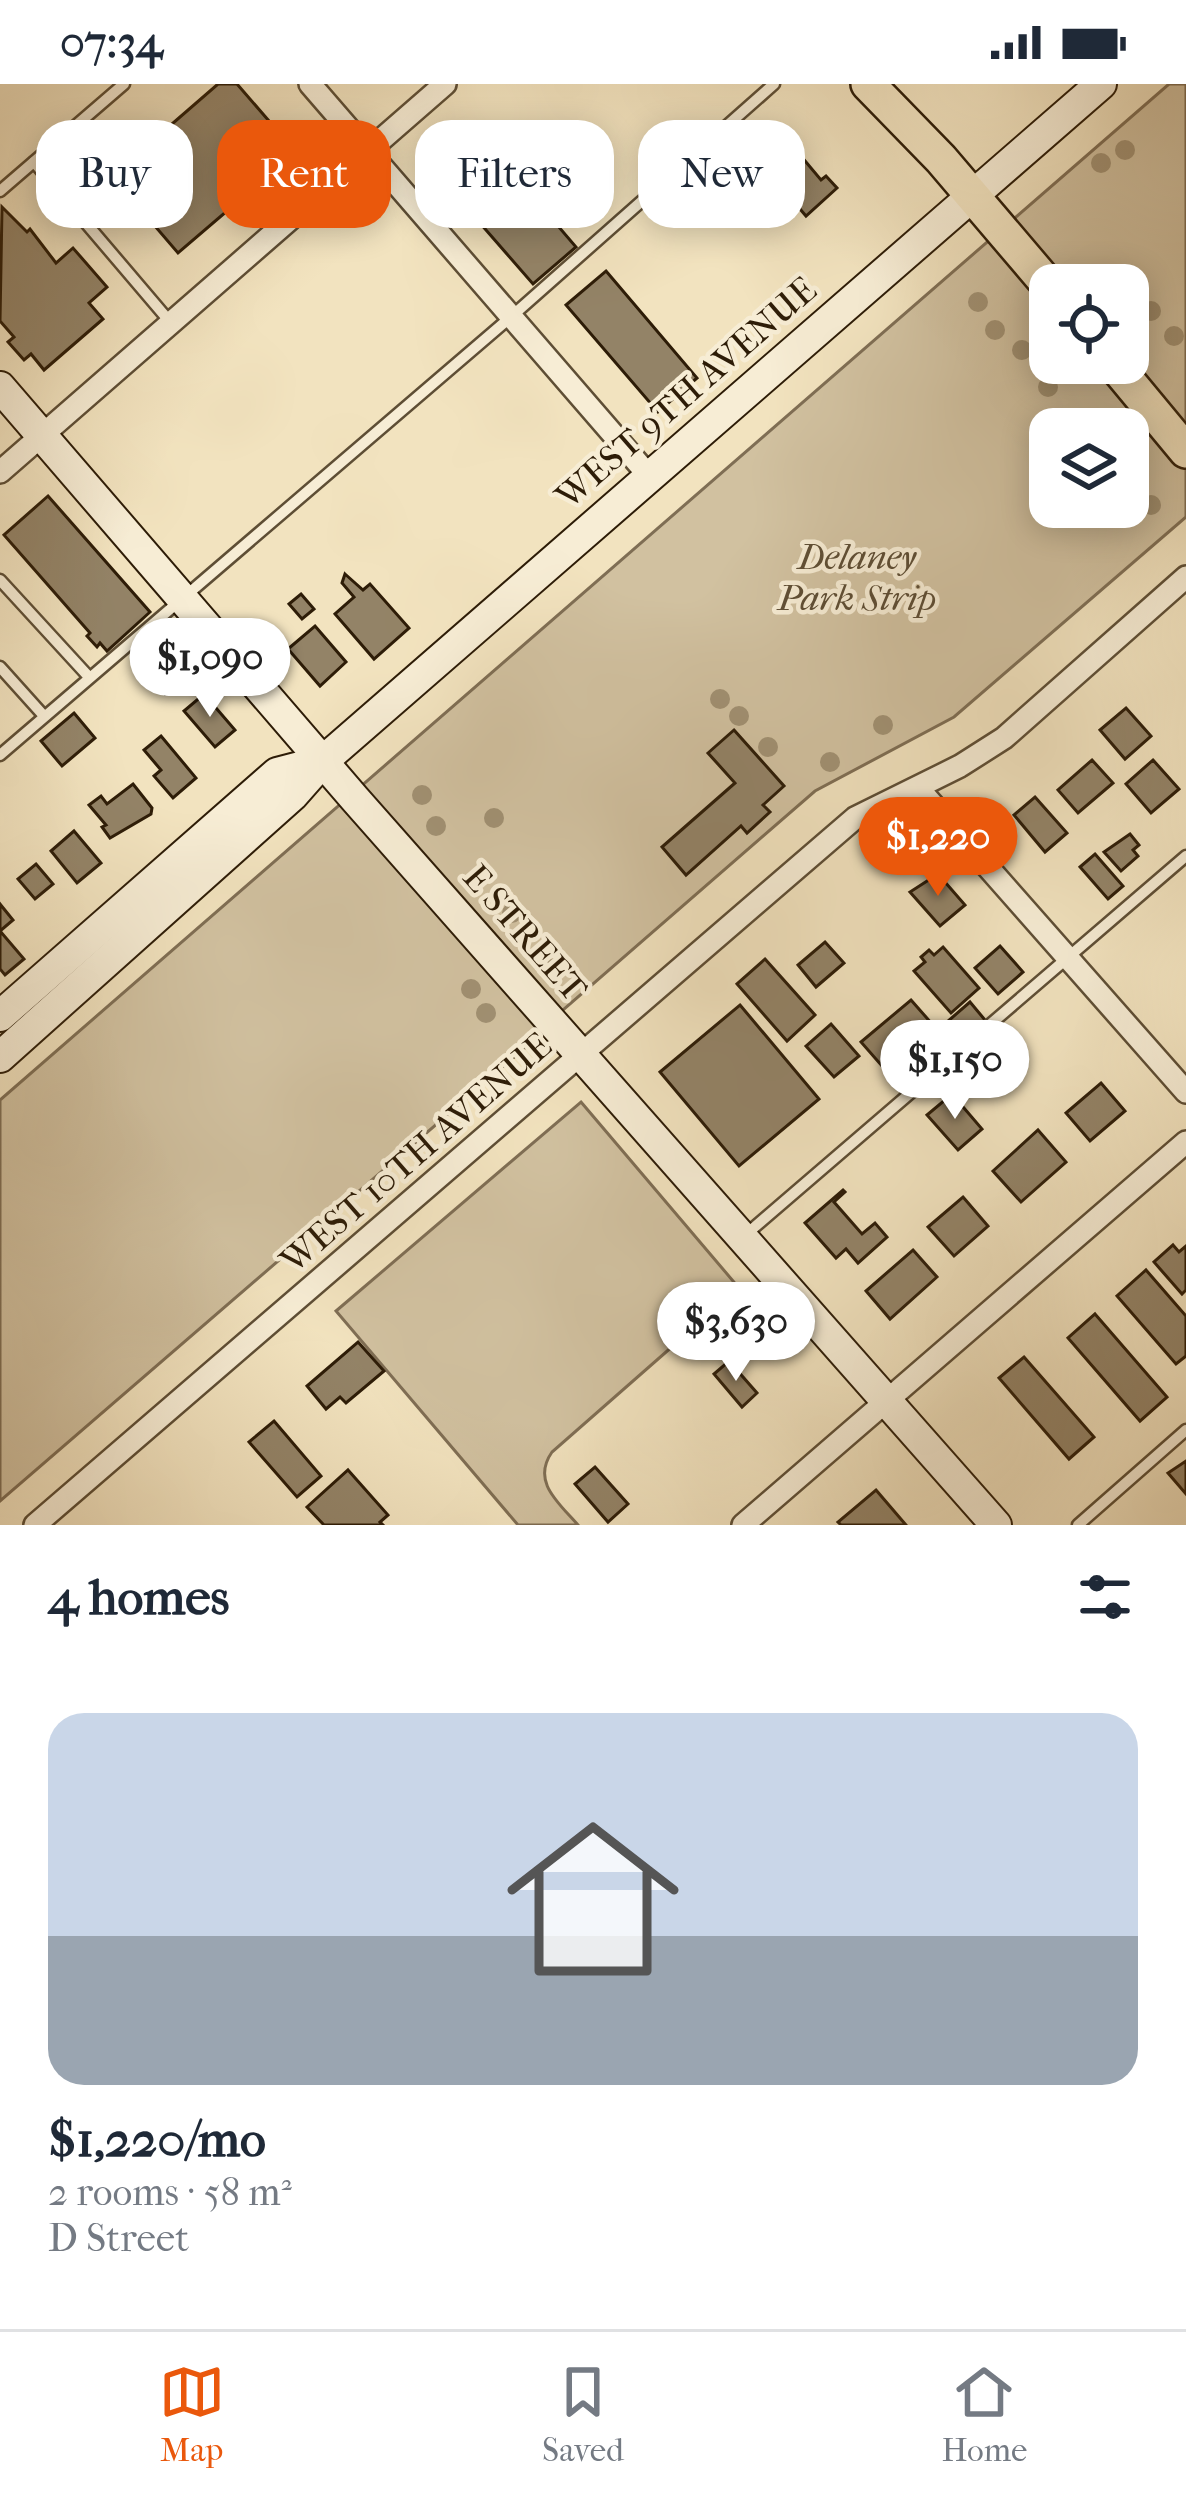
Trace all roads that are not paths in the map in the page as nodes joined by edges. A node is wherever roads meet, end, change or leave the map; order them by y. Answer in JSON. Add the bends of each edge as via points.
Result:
{"nodes":[{"id":1,"x":124,"y":84,"type":"edge"},
{"id":2,"x":310,"y":84,"type":"edge"},
{"id":3,"x":445,"y":84,"type":"edge"},
{"id":4,"x":775,"y":84,"type":"edge"},
{"id":5,"x":868,"y":84,"type":"edge"},
{"id":6,"x":1101,"y":84,"type":"edge"},
{"id":7,"x":342,"y":120,"type":"edge"},
{"id":8,"x":391,"y":130,"type":"edge"},
{"id":9,"x":34,"y":162,"type":"junction"},
{"id":10,"x":391,"y":177,"type":"edge"},
{"id":11,"x":0,"y":191,"type":"edge"},
{"id":12,"x":972,"y":196,"type":"junction"},
{"id":13,"x":279,"y":228,"type":"edge"},
{"id":14,"x":1030,"y":264,"type":"edge"},
{"id":15,"x":512,"y":316,"type":"junction"},
{"id":16,"x":171,"y":323,"type":"junction"},
{"id":17,"x":1130,"y":384,"type":"edge"},
{"id":18,"x":0,"y":387,"type":"edge"},
{"id":19,"x":42,"y":435,"type":"junction"},
{"id":20,"x":1186,"y":451,"type":"edge"},
{"id":21,"x":0,"y":472,"type":"edge"},
{"id":22,"x":650,"y":477,"type":"junction"},
{"id":23,"x":1186,"y":577,"type":"edge"},
{"id":24,"x":0,"y":580,"type":"edge"},
{"id":25,"x":181,"y":597,"type":"junction"},
{"id":26,"x":0,"y":667,"type":"edge"},
{"id":27,"x":89,"y":677,"type":"junction"},
{"id":28,"x":44,"y":716,"type":"junction"},
{"id":29,"x":0,"y":755,"type":"edge"},
{"id":30,"x":323,"y":761,"type":"junction"},
{"id":31,"x":919,"y":788,"type":"junction"},
{"id":32,"x":1186,"y":856,"type":"edge"},
{"id":33,"x":1068,"y":958,"type":"junction"},
{"id":34,"x":0,"y":1016,"type":"edge"},
{"id":35,"x":3,"y":1048,"type":"edge"},
{"id":36,"x":580,"y":1054,"type":"junction"},
{"id":37,"x":1186,"y":1092,"type":"edge"},
{"id":38,"x":1186,"y":1142,"type":"edge"},
{"id":39,"x":743,"y":1237,"type":"junction"},
{"id":40,"x":887,"y":1398,"type":"junction"},
{"id":41,"x":1186,"y":1430,"type":"edge"},
{"id":42,"x":35,"y":1525,"type":"edge"},
{"id":43,"x":743,"y":1525,"type":"edge"},
{"id":44,"x":996,"y":1525,"type":"edge"},
{"id":45,"x":1078,"y":1525,"type":"edge"}],
"edges":[{"from":1,"to":9,"type":"lane"},
{"from":2,"to":7,"type":"street"},
{"from":3,"to":8,"type":"street"},
{"from":4,"to":15,"type":"lane"},
{"from":5,"to":12,"type":"main road"},
{"from":6,"to":12,"type":"street","name":"WEST 9TH AVENUE"},
{"from":9,"to":11,"type":"lane"},
{"from":9,"to":16,"type":"lane"},
{"from":10,"to":15,"type":"street"},
{"from":12,"to":14,"type":"main road"},
{"from":12,"to":22,"type":"street","name":"WEST 9TH AVENUE"},
{"from":13,"to":16,"type":"street"},
{"from":15,"to":22,"type":"street"},
{"from":15,"to":25,"type":"lane"},
{"from":16,"to":19,"type":"street"},
{"from":17,"to":20,"type":"main road"},
{"from":18,"to":19,"type":"street","name":"E STREET"},
{"from":19,"to":21,"type":"street"},
{"from":19,"to":25,"type":"street","name":"E STREET"},
{"from":22,"to":30,"type":"street","name":"WEST 9TH AVENUE"},
{"from":23,"to":31,"type":"street","name":"WEST 10TH AVENUE","via":[[1004,738]]},
{"from":24,"to":27,"type":"lane"},
{"from":25,"to":27,"type":"lane"},
{"from":25,"to":30,"type":"street","name":"E STREET"},
{"from":26,"to":28,"type":"lane"},
{"from":27,"to":28,"type":"lane"},
{"from":28,"to":29,"type":"lane"},
{"from":30,"to":34,"type":"street","name":"WEST 9TH AVENUE","via":[[277,772]]},
{"from":30,"to":35,"type":"street","name":"WEST 9TH AVENUE"},
{"from":30,"to":36,"type":"street","name":"E STREET"},
{"from":31,"to":33,"type":"street"},
{"from":31,"to":36,"type":"street","name":"WEST 10TH AVENUE","via":[[855,818]]},
{"from":32,"to":33,"type":"lane"},
{"from":33,"to":37,"type":"street"},
{"from":33,"to":39,"type":"lane"},
{"from":36,"to":39,"type":"street","name":"E STREET"},
{"from":36,"to":42,"type":"street","name":"WEST 10TH AVENUE"},
{"from":38,"to":40,"type":"street"},
{"from":39,"to":40,"type":"street","name":"E STREET"},
{"from":40,"to":43,"type":"street"},
{"from":40,"to":44,"type":"street","name":"E STREET"},
{"from":41,"to":45,"type":"lane"}]}
